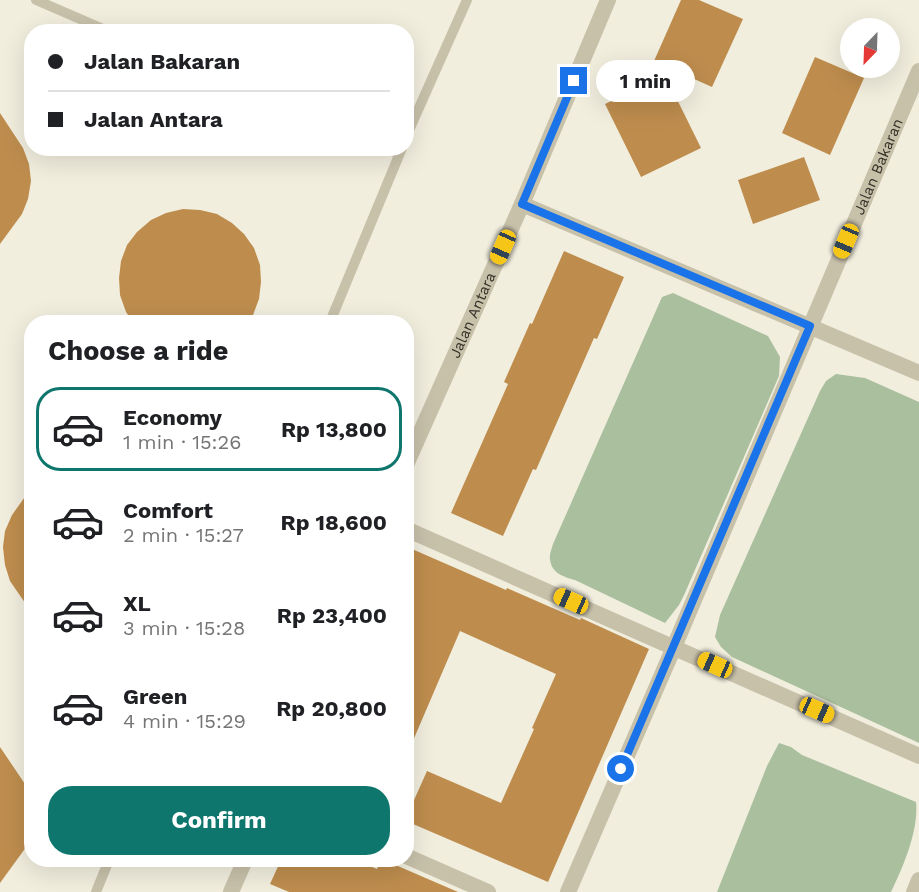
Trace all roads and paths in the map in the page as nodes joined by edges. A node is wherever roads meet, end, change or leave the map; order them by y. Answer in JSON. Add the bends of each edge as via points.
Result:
{"nodes":[{"id":1,"x":36,"y":0,"type":"edge"},
{"id":2,"x":467,"y":0,"type":"edge"},
{"id":3,"x":608,"y":0,"type":"edge"},
{"id":4,"x":92,"y":24,"type":"edge"},
{"id":5,"x":919,"y":70,"type":"edge"},
{"id":6,"x":414,"y":120,"type":"edge"},
{"id":7,"x":398,"y":156,"type":"edge"},
{"id":8,"x":522,"y":204,"type":"junction"},
{"id":9,"x":333,"y":315,"type":"edge"},
{"id":10,"x":810,"y":326,"type":"junction"},
{"id":11,"x":919,"y":373,"type":"edge"},
{"id":12,"x":414,"y":447,"type":"edge"},
{"id":13,"x":414,"y":533,"type":"edge"},
{"id":14,"x":674,"y":647,"type":"junction"},
{"id":15,"x":919,"y":756,"type":"edge"},
{"id":16,"x":414,"y":860,"type":"edge"},
{"id":17,"x":106,"y":867,"type":"edge"},
{"id":18,"x":241,"y":867,"type":"edge"},
{"id":19,"x":919,"y":880,"type":"edge"},
{"id":20,"x":96,"y":892,"type":"edge"},
{"id":21,"x":231,"y":892,"type":"edge"},
{"id":22,"x":488,"y":892,"type":"edge"},
{"id":23,"x":568,"y":892,"type":"edge"},
{"id":24,"x":914,"y":892,"type":"edge"}],
"edges":[{"from":1,"to":4,"type":"lane"},
{"from":2,"to":6,"type":"lane"},
{"from":3,"to":8,"type":"street","name":"Jalan Antara"},
{"from":5,"to":10,"type":"street","name":"Jalan Bakaran"},
{"from":7,"to":9,"type":"lane"},
{"from":8,"to":10,"type":"street"},
{"from":8,"to":12,"type":"street","name":"Jalan Antara"},
{"from":10,"to":11,"type":"street"},
{"from":10,"to":14,"type":"street","name":"Jalan Bakaran"},
{"from":13,"to":14,"type":"street"},
{"from":14,"to":15,"type":"street"},
{"from":14,"to":23,"type":"street","name":"Jalan Bakaran"},
{"from":16,"to":22,"type":"street"},
{"from":17,"to":20,"type":"lane"},
{"from":18,"to":21,"type":"street"},
{"from":19,"to":24,"type":"street"}]}
